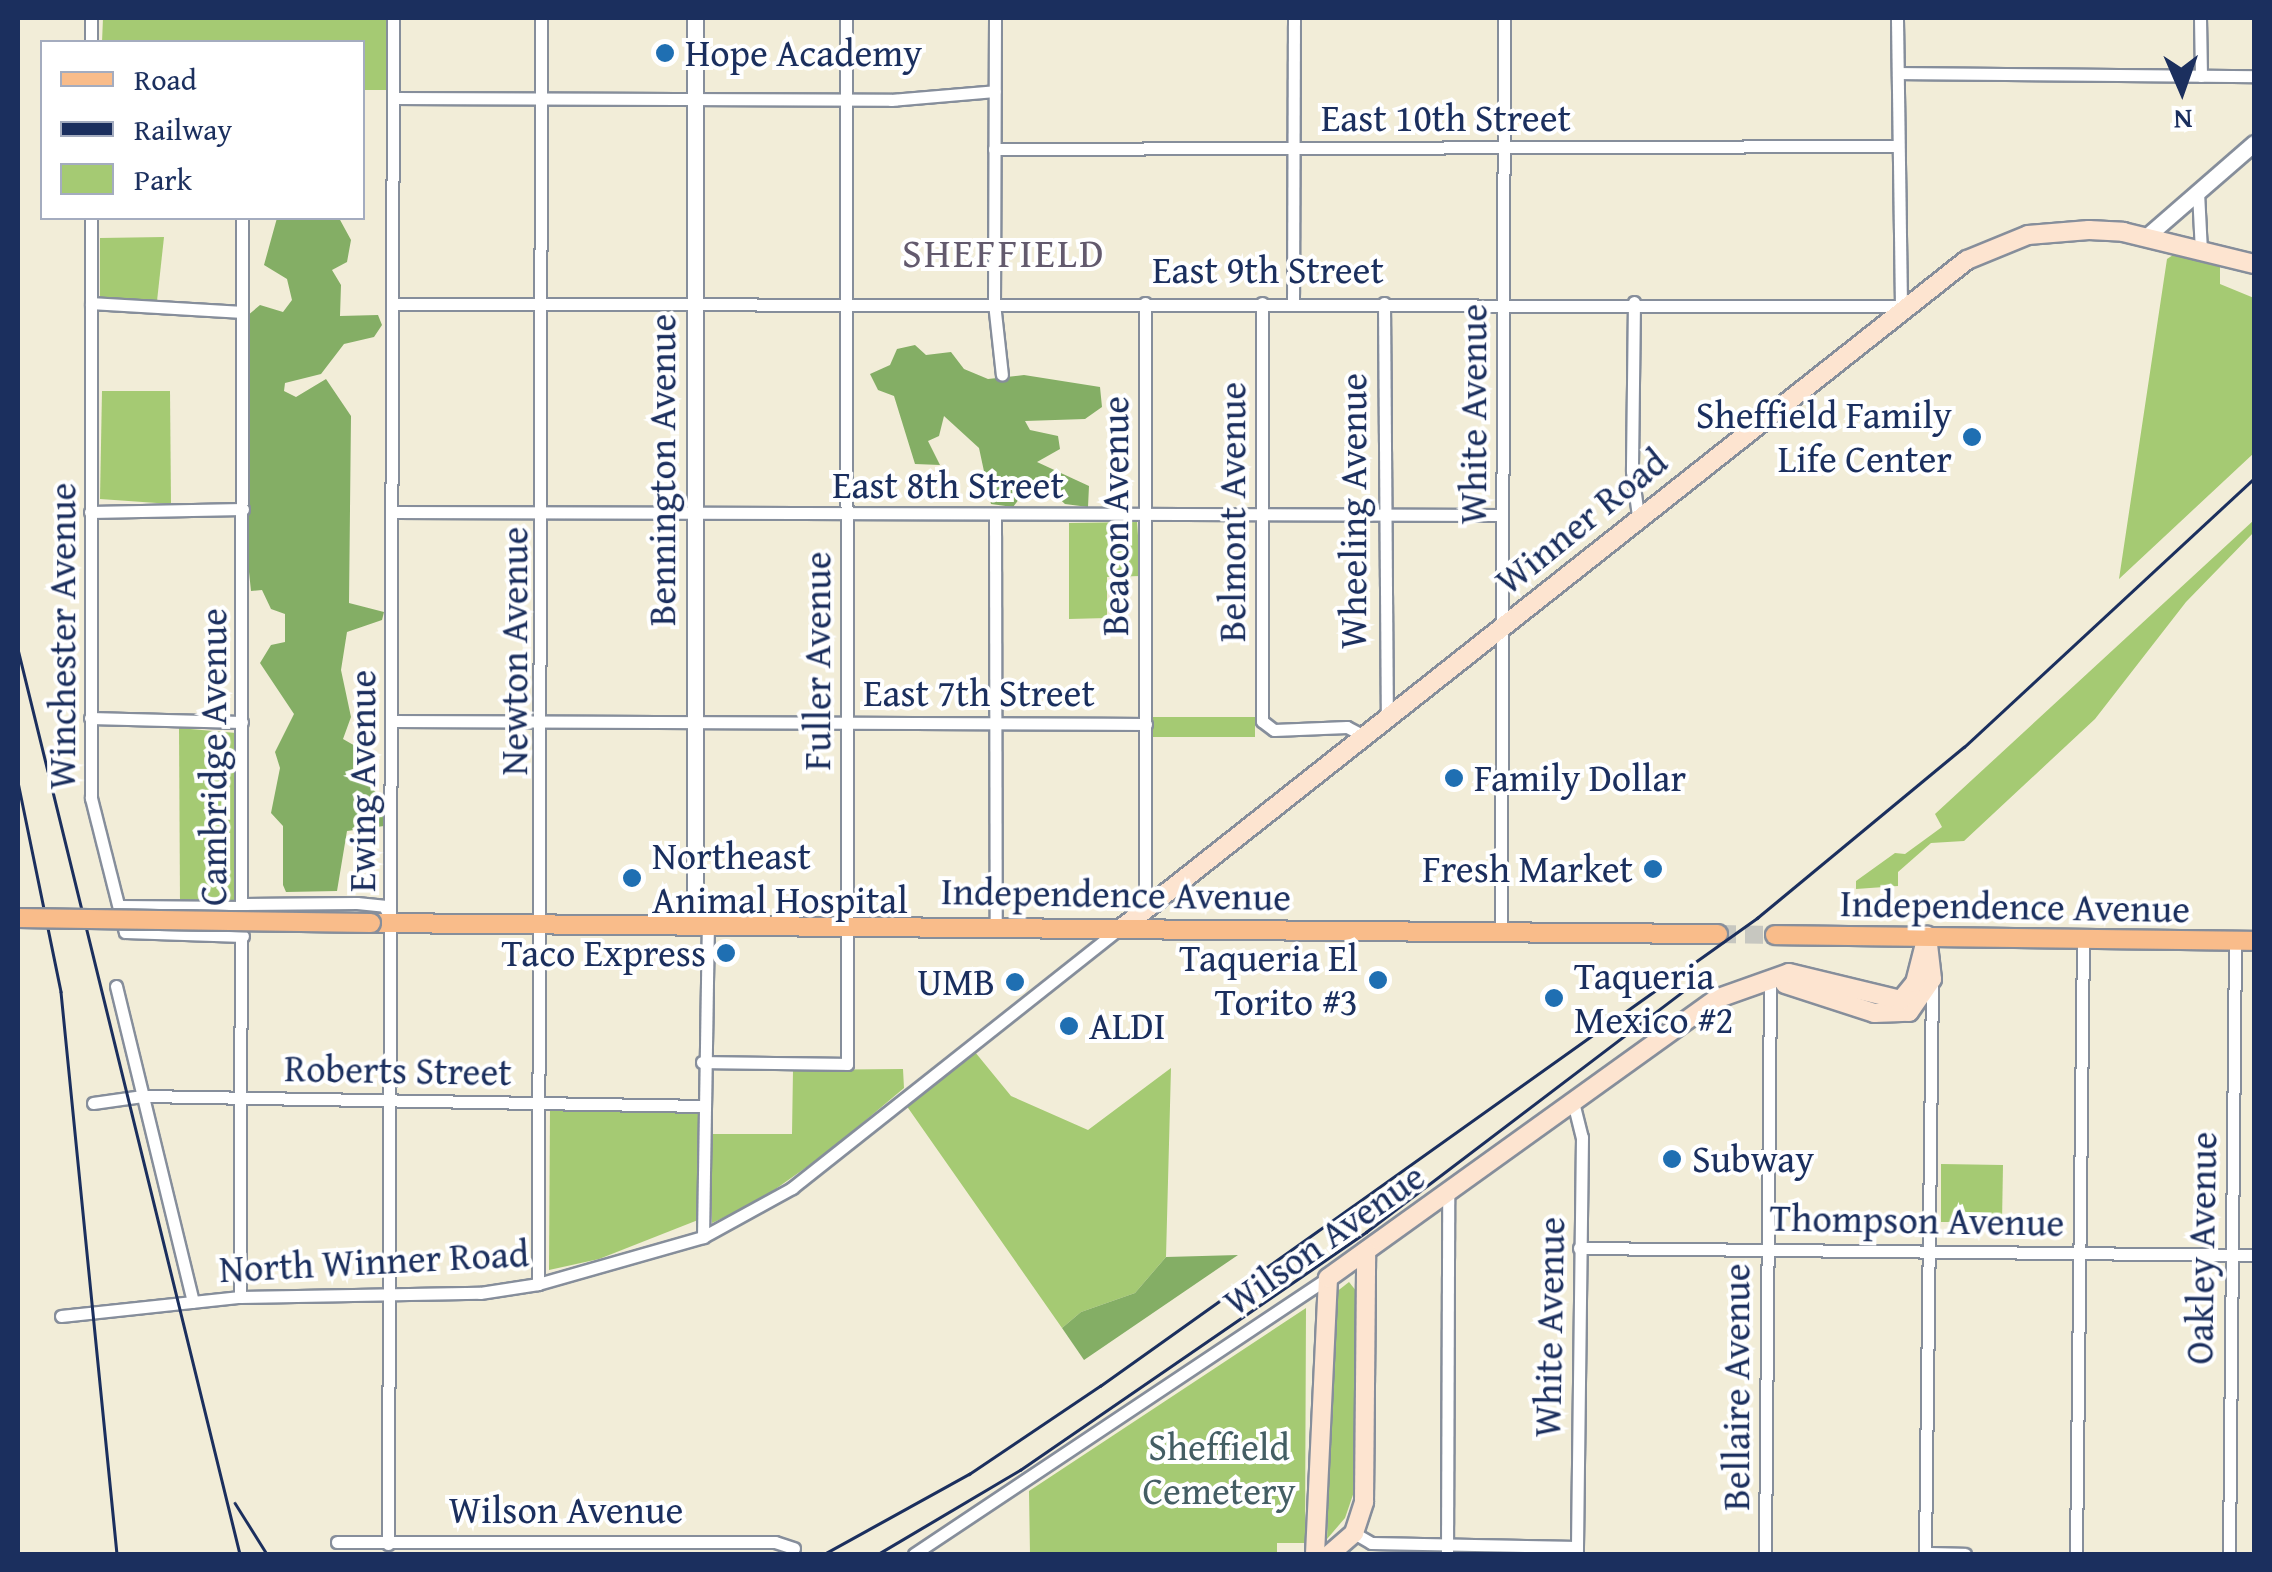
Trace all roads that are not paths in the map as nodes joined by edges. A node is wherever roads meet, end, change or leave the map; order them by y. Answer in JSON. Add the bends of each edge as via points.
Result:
{"nodes":[{"id":1,"x":392,"y":18,"type":"edge"},
{"id":2,"x":541,"y":18,"type":"edge"},
{"id":3,"x":695,"y":18,"type":"edge"},
{"id":4,"x":846,"y":18,"type":"edge"},
{"id":5,"x":995,"y":18,"type":"edge"},
{"id":6,"x":1294,"y":18,"type":"edge"},
{"id":7,"x":1504,"y":18,"type":"edge"},
{"id":8,"x":1897,"y":18,"type":"edge"},
{"id":9,"x":2200,"y":18,"type":"edge"},
{"id":10,"x":1898,"y":73,"type":"junction"},
{"id":11,"x":2200,"y":76,"type":"junction"},
{"id":12,"x":2254,"y":76,"type":"edge"},
{"id":13,"x":995,"y":91,"type":"junction"},
{"id":14,"x":393,"y":98,"type":"junction"},
{"id":15,"x":541,"y":99,"type":"junction"},
{"id":16,"x":695,"y":99,"type":"junction"},
{"id":17,"x":846,"y":100,"type":"junction"},
{"id":18,"x":2254,"y":143,"type":"edge"},
{"id":19,"x":1898,"y":146,"type":"junction"},
{"id":20,"x":1293,"y":148,"type":"junction"},
{"id":21,"x":1503,"y":148,"type":"junction"},
{"id":22,"x":994,"y":149,"type":"junction"},
{"id":23,"x":2198,"y":192,"type":"junction"},
{"id":24,"x":91,"y":220,"type":"edge"},
{"id":25,"x":242,"y":220,"type":"edge"},
{"id":26,"x":2146,"y":237,"type":"junction"},
{"id":27,"x":2201,"y":251,"type":"junction"},
{"id":28,"x":2254,"y":264,"type":"edge"},
{"id":29,"x":1504,"y":302,"type":"junction"},
{"id":30,"x":1634,"y":302,"type":"junction"},
{"id":31,"x":91,"y":303,"type":"junction"},
{"id":32,"x":694,"y":303,"type":"junction"},
{"id":33,"x":846,"y":303,"type":"junction"},
{"id":34,"x":994,"y":303,"type":"junction"},
{"id":35,"x":1144,"y":303,"type":"junction"},
{"id":36,"x":1262,"y":303,"type":"junction"},
{"id":37,"x":1293,"y":303,"type":"junction"},
{"id":38,"x":1384,"y":303,"type":"junction"},
{"id":39,"x":395,"y":304,"type":"junction"},
{"id":40,"x":541,"y":304,"type":"junction"},
{"id":41,"x":1901,"y":306,"type":"junction"},
{"id":42,"x":242,"y":312,"type":"junction"},
{"id":43,"x":1002,"y":376,"type":"dead end"},
{"id":44,"x":243,"y":509,"type":"junction"},
{"id":45,"x":90,"y":512,"type":"junction"},
{"id":46,"x":392,"y":512,"type":"junction"},
{"id":47,"x":544,"y":513,"type":"junction"},
{"id":48,"x":694,"y":514,"type":"junction"},
{"id":49,"x":846,"y":514,"type":"junction"},
{"id":50,"x":1262,"y":514,"type":"junction"},
{"id":51,"x":1383,"y":514,"type":"junction"},
{"id":52,"x":1145,"y":515,"type":"junction"},
{"id":53,"x":1502,"y":515,"type":"junction"},
{"id":54,"x":995,"y":516,"type":"junction"},
{"id":55,"x":1638,"y":516,"type":"junction"},
{"id":56,"x":1502,"y":628,"type":"junction"},
{"id":57,"x":90,"y":718,"type":"junction"},
{"id":58,"x":1387,"y":720,"type":"junction"},
{"id":59,"x":392,"y":721,"type":"junction"},
{"id":60,"x":543,"y":721,"type":"junction"},
{"id":61,"x":242,"y":722,"type":"junction"},
{"id":62,"x":694,"y":722,"type":"junction"},
{"id":63,"x":847,"y":723,"type":"junction"},
{"id":64,"x":996,"y":724,"type":"junction"},
{"id":65,"x":1146,"y":724,"type":"junction"},
{"id":66,"x":1364,"y":736,"type":"junction"},
{"id":67,"x":119,"y":906,"type":"junction"},
{"id":68,"x":243,"y":906,"type":"junction"},
{"id":69,"x":1145,"y":909,"type":"junction"},
{"id":70,"x":18,"y":918,"type":"edge"},
{"id":71,"x":544,"y":920,"type":"junction"},
{"id":72,"x":393,"y":922,"type":"junction"},
{"id":73,"x":702,"y":922,"type":"junction"},
{"id":74,"x":848,"y":923,"type":"junction"},
{"id":75,"x":996,"y":926,"type":"junction"},
{"id":76,"x":1122,"y":928,"type":"junction"},
{"id":77,"x":1501,"y":932,"type":"junction"},
{"id":78,"x":1718,"y":934,"type":"tunnel mouth"},
{"id":79,"x":1775,"y":935,"type":"tunnel mouth"},
{"id":80,"x":243,"y":936,"type":"junction"},
{"id":81,"x":1928,"y":936,"type":"junction"},
{"id":82,"x":2083,"y":940,"type":"junction"},
{"id":83,"x":2234,"y":941,"type":"junction"},
{"id":84,"x":2254,"y":941,"type":"edge"},
{"id":85,"x":1932,"y":980,"type":"junction"},
{"id":86,"x":1770,"y":981,"type":"junction"},
{"id":87,"x":116,"y":986,"type":"dead end"},
{"id":88,"x":702,"y":1062,"type":"junction"},
{"id":89,"x":143,"y":1096,"type":"junction"},
{"id":90,"x":244,"y":1097,"type":"junction"},
{"id":91,"x":390,"y":1100,"type":"junction"},
{"id":92,"x":1573,"y":1102,"type":"junction"},
{"id":93,"x":92,"y":1103,"type":"dead end"},
{"id":94,"x":544,"y":1103,"type":"junction"},
{"id":95,"x":702,"y":1106,"type":"junction"},
{"id":96,"x":1448,"y":1192,"type":"junction"},
{"id":97,"x":703,"y":1237,"type":"junction"},
{"id":98,"x":1580,"y":1248,"type":"junction"},
{"id":99,"x":1767,"y":1249,"type":"junction"},
{"id":100,"x":1930,"y":1250,"type":"junction"},
{"id":101,"x":1366,"y":1251,"type":"junction"},
{"id":102,"x":2080,"y":1252,"type":"junction"},
{"id":103,"x":2231,"y":1254,"type":"junction"},
{"id":104,"x":2254,"y":1255,"type":"edge"},
{"id":105,"x":1328,"y":1278,"type":"junction"},
{"id":106,"x":538,"y":1284,"type":"junction"},
{"id":107,"x":392,"y":1295,"type":"junction"},
{"id":108,"x":240,"y":1297,"type":"junction"},
{"id":109,"x":194,"y":1302,"type":"junction"},
{"id":110,"x":61,"y":1316,"type":"dead end"},
{"id":111,"x":1354,"y":1533,"type":"junction"},
{"id":112,"x":337,"y":1542,"type":"dead end"},
{"id":113,"x":388,"y":1544,"type":"junction"},
{"id":114,"x":794,"y":1548,"type":"dead end"},
{"id":115,"x":1447,"y":1550,"type":"edge"},
{"id":116,"x":1578,"y":1551,"type":"edge"},
{"id":117,"x":914,"y":1554,"type":"edge"},
{"id":118,"x":1316,"y":1554,"type":"edge"},
{"id":119,"x":1330,"y":1554,"type":"edge"},
{"id":120,"x":1765,"y":1554,"type":"edge"},
{"id":121,"x":1925,"y":1554,"type":"edge"},
{"id":122,"x":1965,"y":1554,"type":"edge"},
{"id":123,"x":2076,"y":1554,"type":"edge"},
{"id":124,"x":2229,"y":1554,"type":"edge"}],
"edges":[{"from":1,"to":14,"type":"street","name":"Ewing Avenue"},
{"from":2,"to":15,"type":"street","name":"Newton Avenue"},
{"from":3,"to":16,"type":"street","name":"Bennington Avenue"},
{"from":4,"to":17,"type":"street","name":"Fuller Avenue"},
{"from":5,"to":13,"type":"street"},
{"from":6,"to":20,"type":"street"},
{"from":7,"to":21,"type":"street","name":"White Avenue"},
{"from":8,"to":10,"type":"street"},
{"from":9,"to":11,"type":"street"},
{"from":10,"to":11,"type":"street"},
{"from":10,"to":19,"type":"street"},
{"from":11,"to":12,"type":"street"},
{"from":13,"to":17,"type":"street"},
{"from":13,"to":22,"type":"street"},
{"from":14,"to":15,"type":"street"},
{"from":14,"to":39,"type":"street","name":"Ewing Avenue"},
{"from":15,"to":16,"type":"street"},
{"from":15,"to":40,"type":"street","name":"Newton Avenue"},
{"from":16,"to":17,"type":"street"},
{"from":16,"to":32,"type":"street","name":"Bennington Avenue"},
{"from":17,"to":33,"type":"street","name":"Fuller Avenue"},
{"from":18,"to":23,"type":"street"},
{"from":19,"to":21,"type":"street","name":"East 10th Street"},
{"from":19,"to":41,"type":"street"},
{"from":20,"to":21,"type":"street","name":"East 10th Street"},
{"from":20,"to":22,"type":"street","name":"East 10th Street"},
{"from":20,"to":37,"type":"street"},
{"from":21,"to":29,"type":"street","name":"White Avenue"},
{"from":22,"to":34,"type":"street"},
{"from":23,"to":26,"type":"street"},
{"from":23,"to":27,"type":"street"},
{"from":24,"to":31,"type":"street","name":"Winchester Avenue"},
{"from":25,"to":42,"type":"street","name":"Cambridge Avenue"},
{"from":26,"to":27,"type":"main road"},
{"from":26,"to":41,"type":"main road","name":"Winner Road","via":[[2089,230],[2028,235],[1967,260]]},
{"from":27,"to":28,"type":"main road"},
{"from":29,"to":30,"type":"street","name":"East 9th Street"},
{"from":29,"to":38,"type":"street","name":"East 9th Street"},
{"from":29,"to":53,"type":"street","name":"White Avenue"},
{"from":30,"to":41,"type":"street","name":"East 9th Street"},
{"from":30,"to":55,"type":"street","via":[[1632,471]]},
{"from":31,"to":42,"type":"street"},
{"from":31,"to":45,"type":"street","name":"Winchester Avenue"},
{"from":32,"to":33,"type":"street","name":"East 9th Street"},
{"from":32,"to":40,"type":"street","name":"East 9th Street"},
{"from":32,"to":48,"type":"street","name":"Bennington Avenue"},
{"from":33,"to":34,"type":"street","name":"East 9th Street"},
{"from":33,"to":49,"type":"street","name":"Fuller Avenue"},
{"from":34,"to":35,"type":"street","name":"East 9th Street"},
{"from":34,"to":43,"type":"street"},
{"from":35,"to":36,"type":"street","name":"East 9th Street"},
{"from":35,"to":52,"type":"street","name":"Beacon Avenue"},
{"from":36,"to":37,"type":"street","name":"East 9th Street"},
{"from":36,"to":50,"type":"street","name":"Belmont Avenue"},
{"from":37,"to":38,"type":"street","name":"East 9th Street"},
{"from":38,"to":51,"type":"street","name":"Wheeling Avenue"},
{"from":39,"to":40,"type":"street","name":"East 9th Street"},
{"from":39,"to":46,"type":"street","name":"Ewing Avenue"},
{"from":40,"to":47,"type":"street","name":"Newton Avenue"},
{"from":41,"to":55,"type":"main road","name":"Winner Road"},
{"from":42,"to":44,"type":"street","name":"Cambridge Avenue"},
{"from":44,"to":45,"type":"street"},
{"from":44,"to":61,"type":"street","name":"Cambridge Avenue"},
{"from":45,"to":57,"type":"street","name":"Winchester Avenue"},
{"from":46,"to":47,"type":"street","name":"East 8th Street"},
{"from":46,"to":59,"type":"street","name":"Ewing Avenue"},
{"from":47,"to":48,"type":"street","name":"East 8th Street"},
{"from":47,"to":60,"type":"street","name":"Newton Avenue"},
{"from":48,"to":49,"type":"street","name":"East 8th Street"},
{"from":48,"to":62,"type":"street","name":"Bennington Avenue"},
{"from":49,"to":54,"type":"street","name":"East 8th Street"},
{"from":49,"to":63,"type":"street","name":"Fuller Avenue"},
{"from":50,"to":51,"type":"street","name":"East 8th Street"},
{"from":50,"to":52,"type":"street","name":"East 8th Street"},
{"from":50,"to":66,"type":"street","name":"Belmont Avenue","via":[[1262,722],[1274,730],[1347,727]]},
{"from":51,"to":53,"type":"street","name":"East 8th Street"},
{"from":51,"to":58,"type":"street","name":"Wheeling Avenue"},
{"from":52,"to":54,"type":"street","name":"East 8th Street"},
{"from":52,"to":65,"type":"street","name":"Beacon Avenue"},
{"from":53,"to":56,"type":"street","name":"White Avenue"},
{"from":54,"to":64,"type":"street"},
{"from":55,"to":56,"type":"main road","name":"Winner Road"},
{"from":56,"to":58,"type":"main road","name":"Winner Road"},
{"from":56,"to":77,"type":"street","name":"White Avenue"},
{"from":57,"to":61,"type":"street"},
{"from":57,"to":67,"type":"street","name":"Winchester Avenue","via":[[91,798]]},
{"from":58,"to":66,"type":"main road","name":"Winner Road"},
{"from":59,"to":60,"type":"street","name":"East 7th Street"},
{"from":59,"to":72,"type":"street","name":"Ewing Avenue"},
{"from":60,"to":62,"type":"street","name":"East 7th Street"},
{"from":60,"to":71,"type":"street","name":"Newton Avenue"},
{"from":61,"to":68,"type":"street","name":"Cambridge Avenue"},
{"from":62,"to":63,"type":"street","name":"East 7th Street"},
{"from":62,"to":73,"type":"street","name":"Bennington Avenue"},
{"from":63,"to":64,"type":"street","name":"East 7th Street"},
{"from":63,"to":74,"type":"street","name":"Fuller Avenue"},
{"from":64,"to":65,"type":"street","name":"East 7th Street"},
{"from":64,"to":75,"type":"street"},
{"from":65,"to":69,"type":"street","name":"Beacon Avenue"},
{"from":66,"to":69,"type":"main road","name":"Winner Road"},
{"from":67,"to":68,"type":"street","name":"Independence Avenue"},
{"from":67,"to":80,"type":"street","name":"Winchester Avenue","via":[[125,932],[134,936]]},
{"from":68,"to":72,"type":"street","name":"Independence Avenue","via":[[384,906]]},
{"from":68,"to":80,"type":"street","name":"Cambridge Avenue"},
{"from":69,"to":76,"type":"main road","name":"Winner Road"},
{"from":70,"to":72,"type":"main road","name":"Independence Avenue","bridge":true},
{"from":71,"to":72,"type":"main road","name":"Independence Avenue"},
{"from":71,"to":73,"type":"main road","name":"Independence Avenue"},
{"from":71,"to":94,"type":"street","name":"Newton Avenue"},
{"from":72,"to":91,"type":"street","name":"Ewing Avenue"},
{"from":73,"to":74,"type":"main road","name":"Independence Avenue"},
{"from":73,"to":88,"type":"street","name":"Bennington Avenue"},
{"from":74,"to":75,"type":"main road","name":"Independence Avenue"},
{"from":74,"to":88,"type":"street","name":"Fuller Avenue","via":[[848,1064]]},
{"from":75,"to":76,"type":"main road","name":"Independence Avenue"},
{"from":76,"to":77,"type":"main road","name":"Independence Avenue"},
{"from":76,"to":97,"type":"street","name":"North Winner Road","via":[[792,1188]]},
{"from":77,"to":78,"type":"main road","name":"Independence Avenue"},
{"from":79,"to":81,"type":"main road","name":"Independence Avenue"},
{"from":80,"to":90,"type":"street","name":"Cambridge Avenue"},
{"from":81,"to":82,"type":"main road","name":"Independence Avenue"},
{"from":81,"to":85,"type":"main road"},
{"from":81,"to":86,"type":"main road","name":"Wilson Avenue","via":[[1915,982],[1901,1000],[1788,974]]},
{"from":82,"to":83,"type":"main road","name":"Independence Avenue"},
{"from":82,"to":102,"type":"street"},
{"from":83,"to":84,"type":"main road","name":"Independence Avenue"},
{"from":83,"to":103,"type":"street","name":"Oakley Avenue"},
{"from":85,"to":86,"type":"main road","via":[[1920,1003],[1893,1017]]},
{"from":85,"to":100,"type":"street"},
{"from":86,"to":92,"type":"main road","name":"Wilson Avenue","via":[[1716,999]]},
{"from":86,"to":99,"type":"street","name":"Bellaire Avenue"},
{"from":87,"to":89,"type":"street"},
{"from":88,"to":95,"type":"street","name":"Bennington Avenue"},
{"from":89,"to":90,"type":"street","name":"Roberts Street"},
{"from":89,"to":93,"type":"street","name":"Roberts Street"},
{"from":89,"to":109,"type":"street"},
{"from":90,"to":91,"type":"street","name":"Roberts Street"},
{"from":90,"to":108,"type":"street","name":"Cambridge Avenue"},
{"from":91,"to":94,"type":"street","name":"Roberts Street"},
{"from":91,"to":107,"type":"street","name":"Ewing Avenue"},
{"from":92,"to":96,"type":"main road","name":"Wilson Avenue"},
{"from":92,"to":98,"type":"street","name":"White Avenue","via":[[1582,1137]]},
{"from":94,"to":95,"type":"street","name":"Roberts Street"},
{"from":94,"to":106,"type":"street","name":"Newton Avenue"},
{"from":95,"to":97,"type":"street","name":"Bennington Avenue"},
{"from":96,"to":101,"type":"main road","name":"Wilson Avenue"},
{"from":96,"to":115,"type":"street"},
{"from":97,"to":106,"type":"street","name":"North Winner Road"},
{"from":98,"to":99,"type":"street","name":"Thompson Avenue"},
{"from":98,"to":116,"type":"street","name":"White Avenue"},
{"from":99,"to":100,"type":"street","name":"Thompson Avenue"},
{"from":99,"to":120,"type":"street","name":"Bellaire Avenue"},
{"from":100,"to":102,"type":"street","name":"Thompson Avenue"},
{"from":100,"to":121,"type":"street"},
{"from":101,"to":105,"type":"main road","name":"Wilson Avenue"},
{"from":101,"to":111,"type":"main road","via":[[1366,1480]]},
{"from":102,"to":103,"type":"street","name":"Thompson Avenue"},
{"from":102,"to":123,"type":"street"},
{"from":103,"to":104,"type":"street","name":"Thompson Avenue"},
{"from":103,"to":124,"type":"street","name":"Oakley Avenue"},
{"from":105,"to":117,"type":"street","name":"Wilson Avenue"},
{"from":105,"to":118,"type":"main road"},
{"from":106,"to":107,"type":"street","name":"North Winner Road"},
{"from":107,"to":108,"type":"street","name":"North Winner Road"},
{"from":107,"to":113,"type":"street","name":"Ewing Avenue"},
{"from":108,"to":109,"type":"street","name":"North Winner Road"},
{"from":109,"to":110,"type":"street","name":"North Winner Road"},
{"from":111,"to":115,"type":"street","via":[[1371,1543]]},
{"from":111,"to":119,"type":"main road"},
{"from":112,"to":113,"type":"street","name":"Wilson Avenue"},
{"from":113,"to":114,"type":"street","name":"Wilson Avenue","via":[[775,1542]]},
{"from":115,"to":116,"type":"street"},
{"from":121,"to":122,"type":"street"}]}
